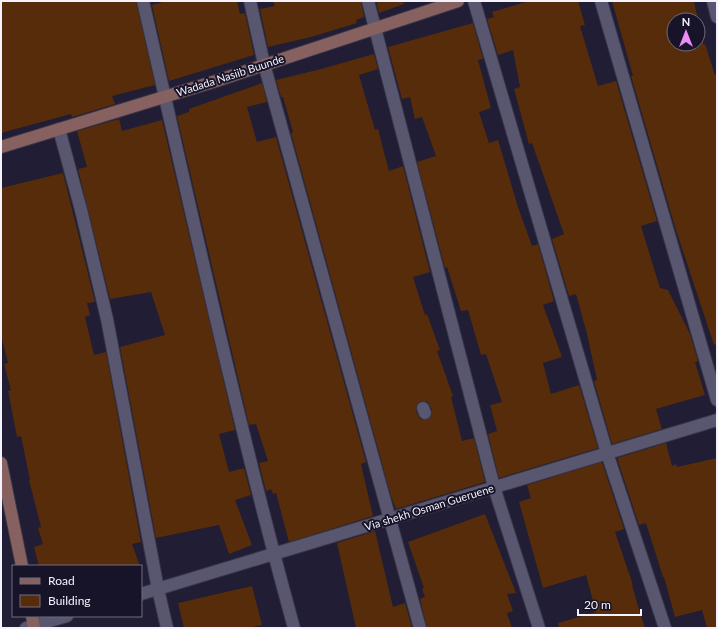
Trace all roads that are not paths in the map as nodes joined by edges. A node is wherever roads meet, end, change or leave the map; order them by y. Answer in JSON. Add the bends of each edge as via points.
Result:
{"nodes":[{"id":1,"x":143,"y":1,"type":"edge"},
{"id":2,"x":250,"y":1,"type":"edge"},
{"id":3,"x":368,"y":1,"type":"edge"},
{"id":4,"x":458,"y":1,"type":"edge"},
{"id":5,"x":474,"y":1,"type":"edge"},
{"id":6,"x":601,"y":1,"type":"edge"},
{"id":7,"x":713,"y":1,"type":"edge"},
{"id":8,"x":717,"y":17,"type":"edge"},
{"id":9,"x":376,"y":28,"type":"junction"},
{"id":10,"x":264,"y":64,"type":"junction"},
{"id":11,"x":164,"y":97,"type":"junction"},
{"id":12,"x":59,"y":129,"type":"junction"},
{"id":13,"x":1,"y":147,"type":"edge"},
{"id":14,"x":717,"y":400,"type":"edge"},
{"id":15,"x":717,"y":420,"type":"edge"},
{"id":16,"x":607,"y":453,"type":"junction"},
{"id":17,"x":1,"y":463,"type":"edge"},
{"id":18,"x":494,"y":487,"type":"junction"},
{"id":19,"x":390,"y":519,"type":"junction"},
{"id":20,"x":273,"y":554,"type":"junction"},
{"id":21,"x":22,"y":565,"type":"edge"},
{"id":22,"x":158,"y":589,"type":"junction"},
{"id":23,"x":142,"y":594,"type":"edge"},
{"id":24,"x":64,"y":617,"type":"edge"},
{"id":25,"x":32,"y":625,"type":"edge"},
{"id":26,"x":167,"y":628,"type":"edge"},
{"id":27,"x":294,"y":628,"type":"edge"},
{"id":28,"x":420,"y":628,"type":"edge"},
{"id":29,"x":539,"y":628,"type":"edge"},
{"id":30,"x":665,"y":628,"type":"edge"}],
"edges":[{"from":1,"to":11,"type":"street"},
{"from":2,"to":10,"type":"street"},
{"from":3,"to":9,"type":"street"},
{"from":4,"to":9,"type":"street","name":"Wadada Nasiib Buunde"},
{"from":5,"to":16,"type":"street"},
{"from":6,"to":14,"type":"street"},
{"from":7,"to":8,"type":"street"},
{"from":9,"to":10,"type":"street","name":"Wadada Nasiib Buunde"},
{"from":9,"to":18,"type":"street"},
{"from":10,"to":11,"type":"street","name":"Wadada Nasiib Buunde"},
{"from":10,"to":19,"type":"street"},
{"from":11,"to":12,"type":"street","name":"Wadada Nasiib Buunde"},
{"from":11,"to":20,"type":"street"},
{"from":12,"to":13,"type":"street","name":"Wadada Nasiib Buunde"},
{"from":12,"to":22,"type":"street","via":[[107,319]]},
{"from":15,"to":16,"type":"street","name":"Via shekh Osman Gueruene"},
{"from":16,"to":18,"type":"street","name":"Via shekh Osman Gueruene"},
{"from":16,"to":30,"type":"street"},
{"from":17,"to":21,"type":"street"},
{"from":18,"to":19,"type":"street","name":"Via shekh Osman Gueruene"},
{"from":18,"to":29,"type":"street"},
{"from":19,"to":20,"type":"street","name":"Via shekh Osman Gueruene"},
{"from":19,"to":28,"type":"street"},
{"from":20,"to":22,"type":"street","name":"Via shekh Osman Gueruene"},
{"from":20,"to":27,"type":"street"},
{"from":22,"to":23,"type":"street","name":"Via shekh Osman Gueruene"},
{"from":22,"to":26,"type":"street"},
{"from":24,"to":25,"type":"street"}]}
